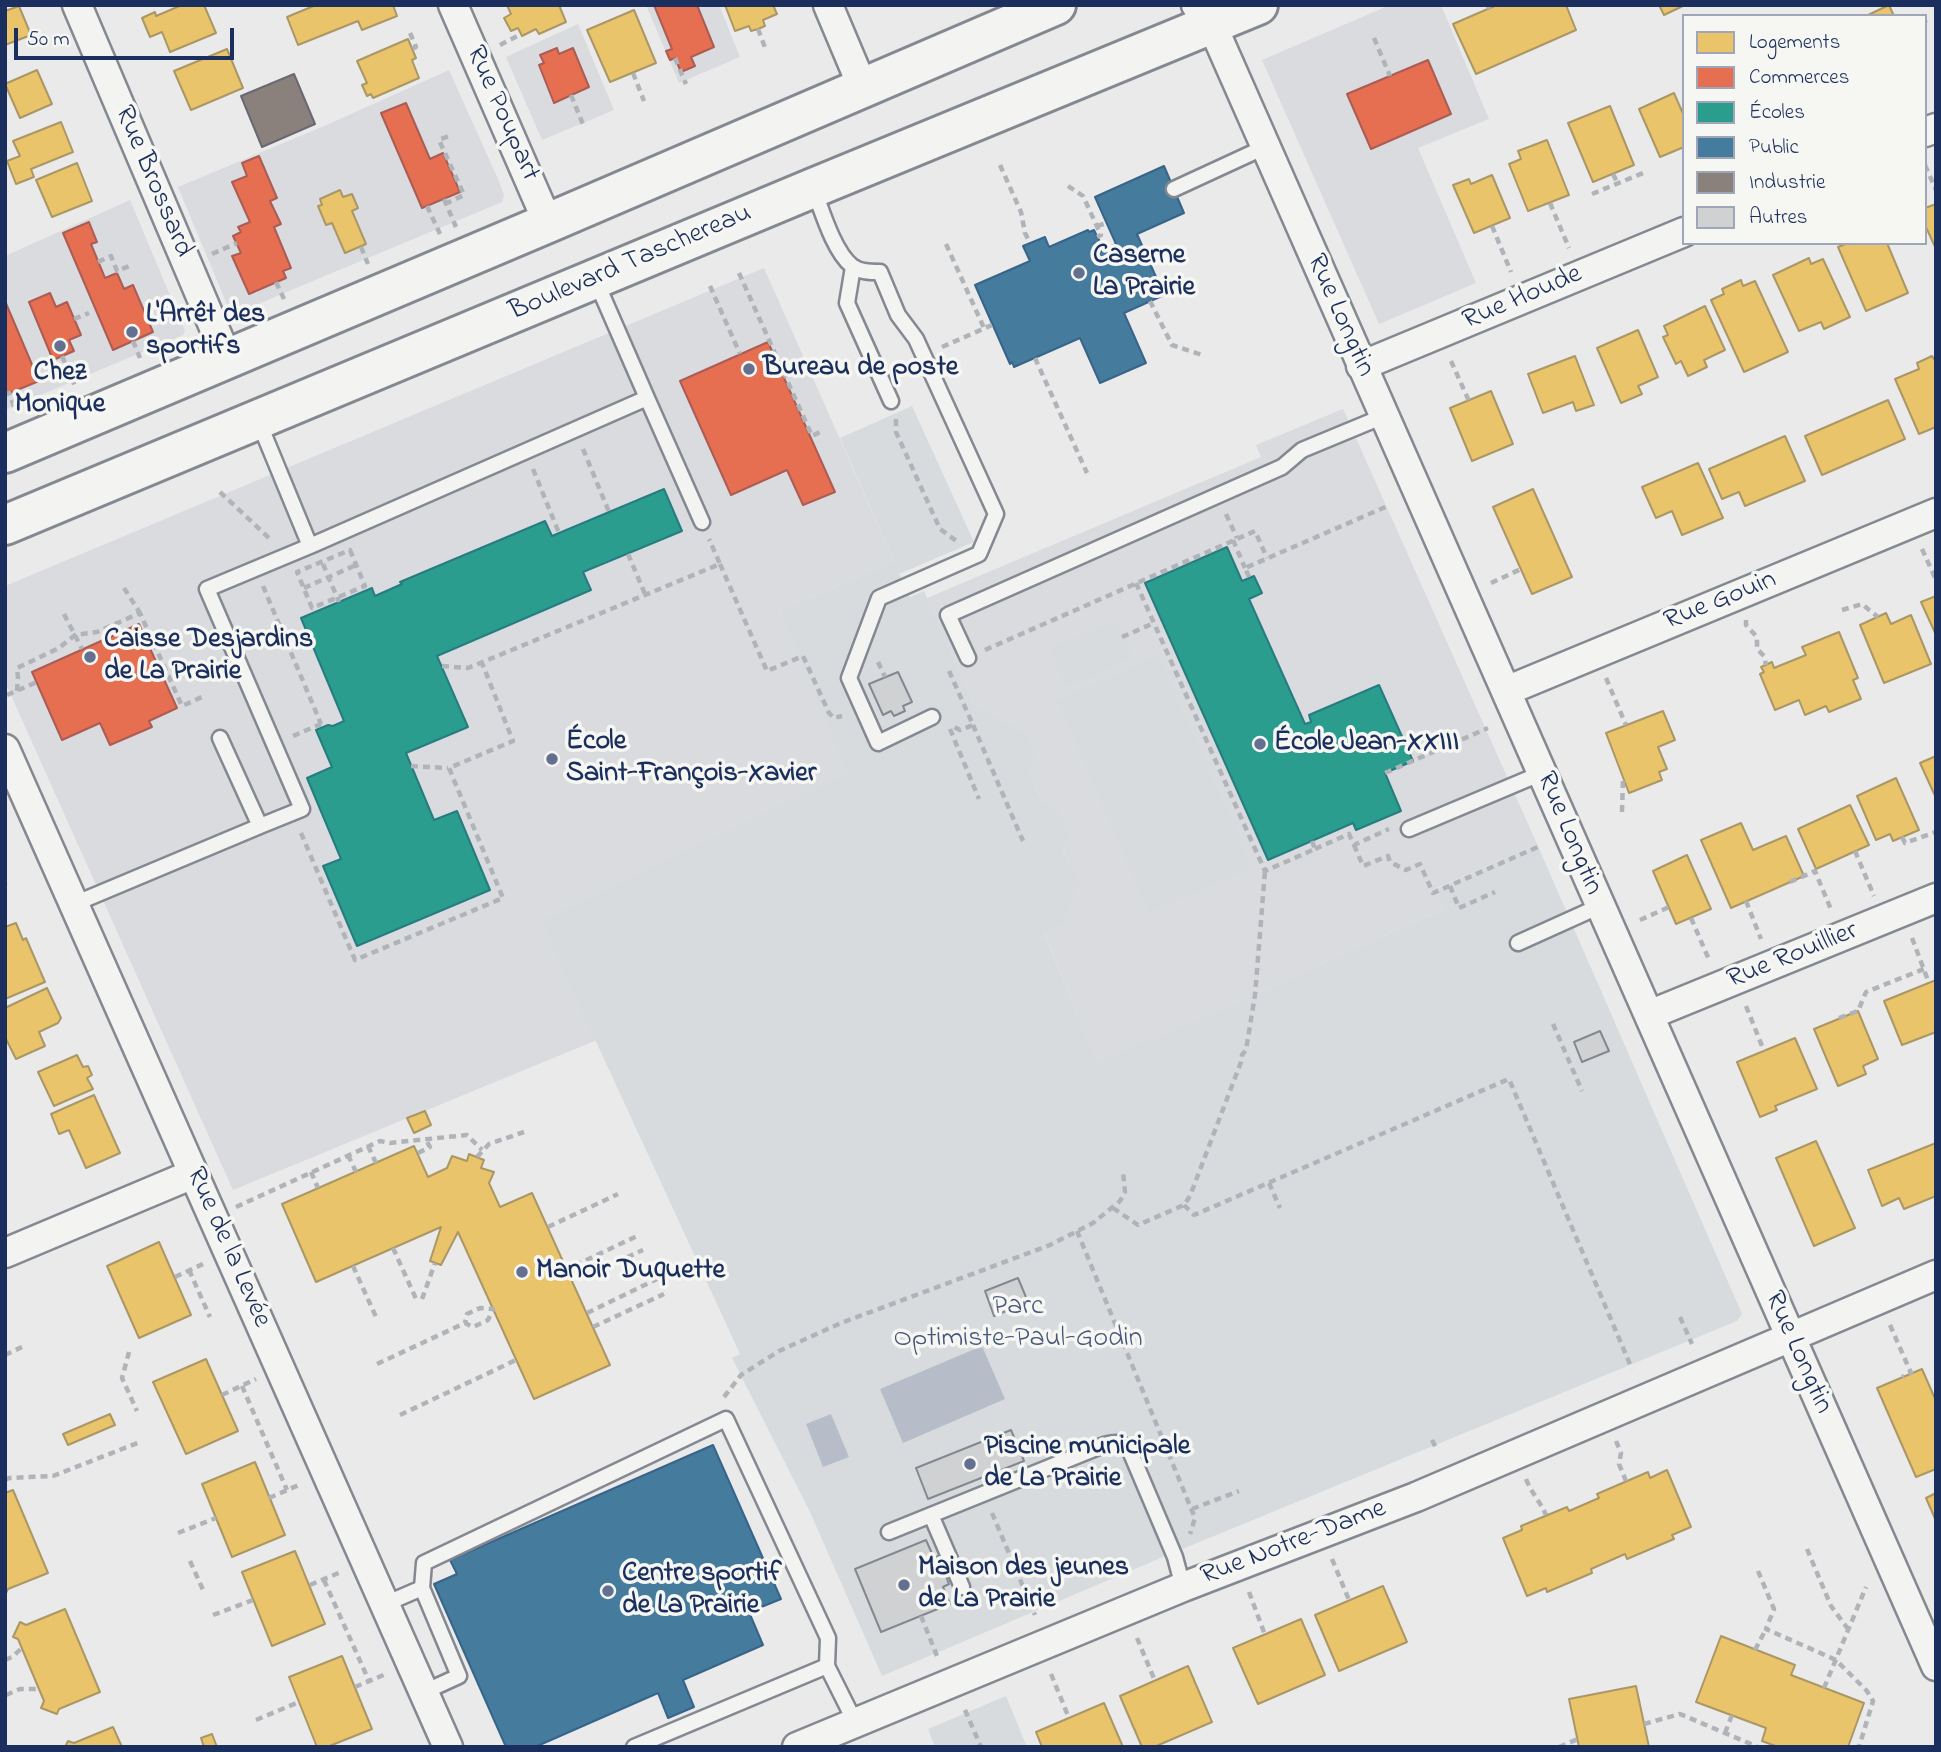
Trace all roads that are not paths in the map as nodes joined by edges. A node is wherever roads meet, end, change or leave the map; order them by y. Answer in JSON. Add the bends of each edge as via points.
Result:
{"nodes":[{"id":1,"x":77,"y":5,"type":"edge"},
{"id":2,"x":453,"y":5,"type":"edge"},
{"id":3,"x":828,"y":5,"type":"edge"},
{"id":4,"x":1056,"y":5,"type":"edge"},
{"id":5,"x":1258,"y":5,"type":"edge"},
{"id":6,"x":1204,"y":15,"type":"edge"},
{"id":7,"x":863,"y":88,"type":"junction"},
{"id":8,"x":1265,"y":146,"type":"junction"},
{"id":9,"x":813,"y":188,"type":"junction"},
{"id":10,"x":1174,"y":189,"type":"dead end"},
{"id":11,"x":548,"y":223,"type":"junction"},
{"id":12,"x":1682,"y":233,"type":"edge"},
{"id":13,"x":853,"y":267,"type":"junction"},
{"id":14,"x":595,"y":279,"type":"junction"},
{"id":15,"x":227,"y":358,"type":"junction"},
{"id":16,"x":1361,"y":366,"type":"junction"},
{"id":17,"x":647,"y":398,"type":"junction"},
{"id":18,"x":893,"y":407,"type":"road end"},
{"id":19,"x":1384,"y":416,"type":"junction"},
{"id":20,"x":258,"y":419,"type":"junction"},
{"id":21,"x":5,"y":453,"type":"edge"},
{"id":22,"x":1936,"y":513,"type":"edge"},
{"id":23,"x":702,"y":522,"type":"road end"},
{"id":24,"x":5,"y":525,"type":"edge"},
{"id":25,"x":310,"y":545,"type":"junction"},
{"id":26,"x":968,"y":658,"type":"road end"},
{"id":27,"x":1506,"y":691,"type":"junction"},
{"id":28,"x":932,"y":717,"type":"dead end"},
{"id":29,"x":220,"y":738,"type":"dead end"},
{"id":30,"x":5,"y":749,"type":"edge"},
{"id":31,"x":1542,"y":773,"type":"junction"},
{"id":32,"x":260,"y":826,"type":"junction"},
{"id":33,"x":1409,"y":830,"type":"road end"},
{"id":34,"x":1936,"y":898,"type":"edge"},
{"id":35,"x":74,"y":904,"type":"junction"},
{"id":36,"x":1600,"y":906,"type":"junction"},
{"id":37,"x":1517,"y":943,"type":"dead end"},
{"id":38,"x":1649,"y":1016,"type":"junction"},
{"id":39,"x":193,"y":1174,"type":"junction"},
{"id":40,"x":5,"y":1253,"type":"edge"},
{"id":41,"x":1936,"y":1275,"type":"edge"},
{"id":42,"x":1790,"y":1336,"type":"junction"},
{"id":43,"x":931,"y":1515,"type":"junction"},
{"id":44,"x":889,"y":1532,"type":"dead end"},
{"id":45,"x":962,"y":1587,"type":"dead end"},
{"id":46,"x":1183,"y":1587,"type":"junction"},
{"id":47,"x":422,"y":1588,"type":"junction"},
{"id":48,"x":385,"y":1604,"type":"junction"},
{"id":49,"x":1934,"y":1660,"type":"edge"},
{"id":50,"x":827,"y":1666,"type":"junction"},
{"id":51,"x":424,"y":1692,"type":"junction"},
{"id":52,"x":855,"y":1722,"type":"junction"},
{"id":53,"x":448,"y":1747,"type":"edge"},
{"id":54,"x":634,"y":1747,"type":"edge"},
{"id":55,"x":797,"y":1747,"type":"edge"}],
"edges":[{"from":1,"to":15,"type":"street","name":"Rue Brossard"},
{"from":2,"to":11,"type":"street","name":"Rue Poupart"},
{"from":3,"to":7,"type":"street"},
{"from":4,"to":7,"type":"main road"},
{"from":5,"to":6,"type":"main road","name":"Boulevard Taschereau"},
{"from":6,"to":8,"type":"street","name":"Rue Longtin"},
{"from":6,"to":9,"type":"main road","name":"Boulevard Taschereau"},
{"from":7,"to":11,"type":"main road"},
{"from":8,"to":10,"type":"lane"},
{"from":8,"to":16,"type":"street","name":"Rue Longtin"},
{"from":9,"to":13,"type":"lane","via":[[831,235]]},
{"from":9,"to":14,"type":"main road","name":"Boulevard Taschereau"},
{"from":11,"to":15,"type":"main road"},
{"from":12,"to":16,"type":"street","name":"Rue Houde"},
{"from":13,"to":18,"type":"lane","via":[[848,303]]},
{"from":13,"to":28,"type":"lane","via":[[880,272],[898,315],[916,339],[996,514],[979,554],[879,597],[849,678],[878,743]]},
{"from":14,"to":17,"type":"lane"},
{"from":14,"to":20,"type":"main road","name":"Boulevard Taschereau"},
{"from":15,"to":21,"type":"main road"},
{"from":16,"to":19,"type":"street","name":"Rue Longtin"},
{"from":17,"to":23,"type":"lane"},
{"from":17,"to":25,"type":"lane"},
{"from":19,"to":26,"type":"lane","via":[[1302,450],[1282,467],[948,615]]},
{"from":19,"to":27,"type":"street","name":"Rue Longtin"},
{"from":20,"to":24,"type":"main road","name":"Boulevard Taschereau"},
{"from":20,"to":25,"type":"lane"},
{"from":22,"to":27,"type":"street","name":"Rue Gouin"},
{"from":25,"to":32,"type":"lane","via":[[207,589],[302,809]]},
{"from":27,"to":31,"type":"street","name":"Rue Longtin"},
{"from":29,"to":32,"type":"lane"},
{"from":30,"to":35,"type":"street","name":"Rue de la Levée"},
{"from":31,"to":33,"type":"lane"},
{"from":31,"to":36,"type":"street","name":"Rue Longtin"},
{"from":32,"to":35,"type":"lane"},
{"from":34,"to":38,"type":"street","name":"Rue Rouillier"},
{"from":35,"to":39,"type":"street","name":"Rue de la Levée"},
{"from":36,"to":37,"type":"lane"},
{"from":36,"to":38,"type":"street","name":"Rue Longtin"},
{"from":38,"to":42,"type":"street","name":"Rue Longtin"},
{"from":39,"to":40,"type":"street"},
{"from":39,"to":48,"type":"street","name":"Rue de la Levée"},
{"from":41,"to":42,"type":"street","name":"Rue Notre-Dame"},
{"from":42,"to":46,"type":"street","name":"Rue Notre-Dame","via":[[1416,1497]]},
{"from":42,"to":49,"type":"street","name":"Rue Longtin"},
{"from":43,"to":44,"type":"lane"},
{"from":43,"to":45,"type":"lane"},
{"from":43,"to":46,"type":"lane","via":[[1116,1442],[1130,1451]]},
{"from":46,"to":52,"type":"street","name":"Rue Notre-Dame"},
{"from":47,"to":48,"type":"lane"},
{"from":47,"to":50,"type":"lane","via":[[424,1563],[726,1419],[828,1638]]},
{"from":47,"to":51,"type":"lane","via":[[459,1676]]},
{"from":48,"to":51,"type":"street","name":"Rue de la Levée"},
{"from":50,"to":52,"type":"lane"},
{"from":50,"to":54,"type":"lane"},
{"from":51,"to":53,"type":"street","name":"Rue de la Levée"},
{"from":52,"to":55,"type":"street","name":"Rue Notre-Dame"}]}
